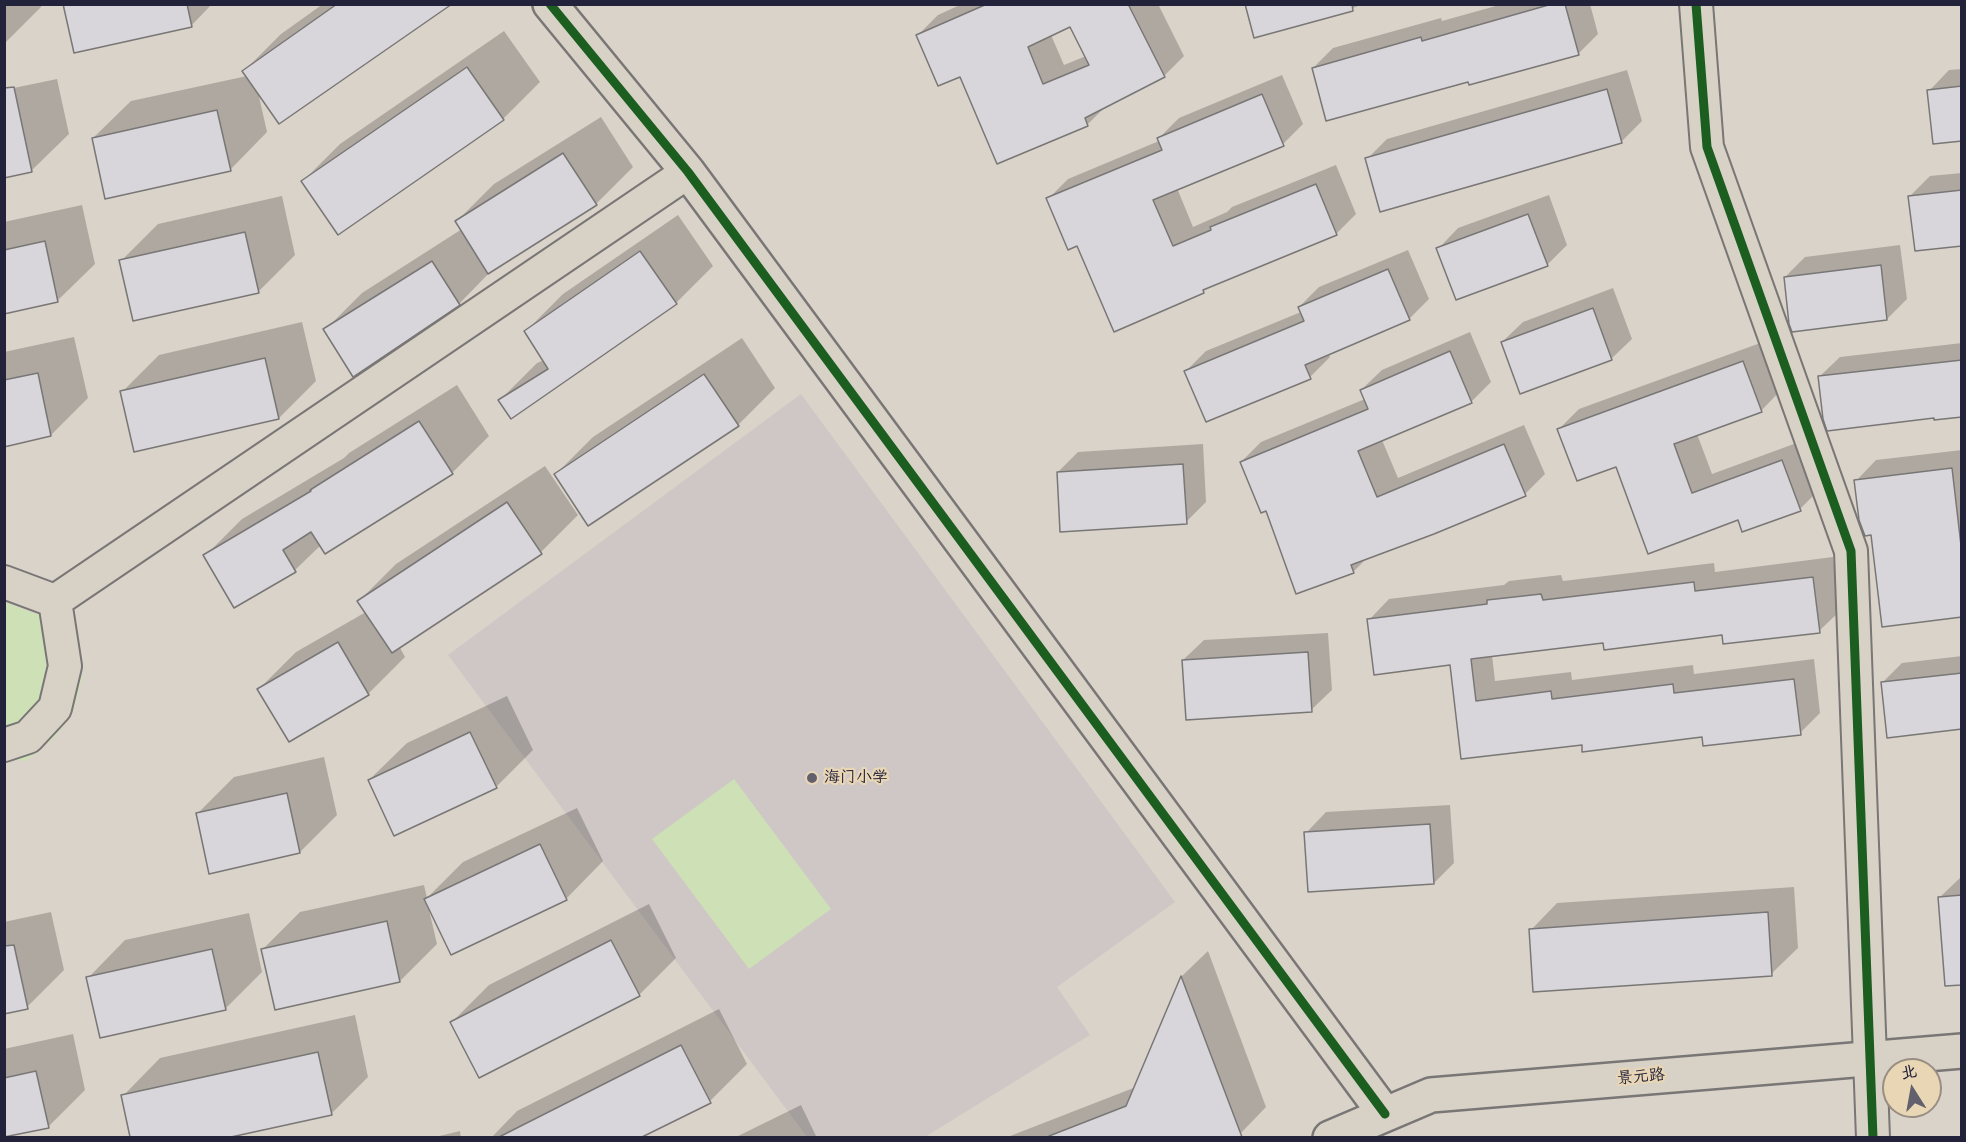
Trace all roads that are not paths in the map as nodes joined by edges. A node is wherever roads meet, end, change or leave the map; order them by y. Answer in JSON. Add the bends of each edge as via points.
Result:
{"nodes":[{"id":1,"x":550,"y":4,"type":"edge"},
{"id":2,"x":1696,"y":4,"type":"edge"},
{"id":3,"x":688,"y":172,"type":"junction"},
{"id":4,"x":4,"y":582,"type":"edge"},
{"id":5,"x":55,"y":601,"type":"junction"},
{"id":6,"x":4,"y":745,"type":"edge"},
{"id":7,"x":1962,"y":1051,"type":"edge"},
{"id":8,"x":1871,"y":1059,"type":"junction"},
{"id":9,"x":1385,"y":1114,"type":"junction"},
{"id":10,"x":1330,"y":1137,"type":"edge"},
{"id":11,"x":1873,"y":1137,"type":"edge"}],
"edges":[{"from":1,"to":3,"type":"street"},
{"from":2,"to":8,"type":"street","via":[[1707,147],[1851,551]]},
{"from":3,"to":5,"type":"street"},
{"from":3,"to":9,"type":"street"},
{"from":4,"to":5,"type":"street"},
{"from":5,"to":6,"type":"street","via":[[65,666],[55,708],[28,737]]},
{"from":7,"to":8,"type":"street","name":"景元路"},
{"from":8,"to":9,"type":"street","name":"景元路","via":[[1431,1095]]},
{"from":8,"to":11,"type":"street"},
{"from":9,"to":10,"type":"street","name":"景元路"}]}
